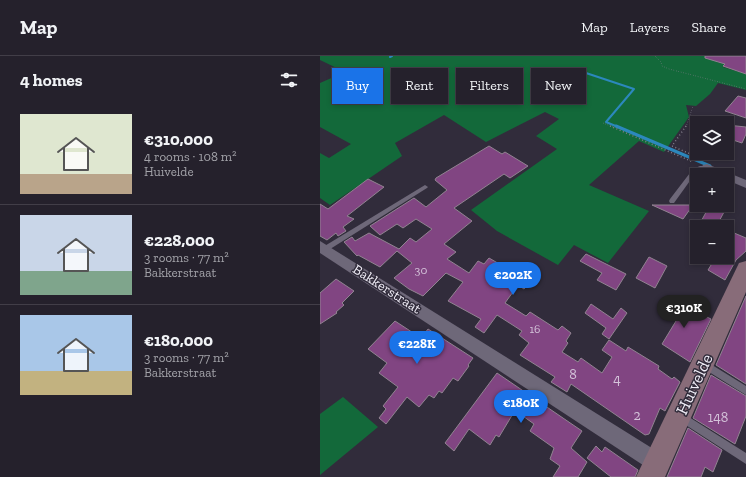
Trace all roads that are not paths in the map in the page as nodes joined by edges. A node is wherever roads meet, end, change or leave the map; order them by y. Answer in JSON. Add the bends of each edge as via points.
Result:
{"nodes":[{"id":1,"x":706,"y":164,"type":"joint"},
{"id":2,"x":713,"y":168,"type":"edge"},
{"id":3,"x":734,"y":179,"type":"edge"},
{"id":4,"x":746,"y":184,"type":"edge"},
{"id":5,"x":425,"y":187,"type":"dead end"},
{"id":6,"x":672,"y":201,"type":"dead end"},
{"id":7,"x":322,"y":247,"type":"edge"},
{"id":8,"x":746,"y":269,"type":"edge"},
{"id":9,"x":703,"y":364,"type":"junction"},
{"id":10,"x":746,"y":391,"type":"edge"},
{"id":11,"x":679,"y":416,"type":"junction"},
{"id":12,"x":746,"y":459,"type":"edge"},
{"id":13,"x":653,"y":470,"type":"edge"}],
"edges":[{"from":1,"to":2,"type":"street"},
{"from":1,"to":6,"type":"lane","via":[[695,170]]},
{"from":3,"to":4,"type":"street"},
{"from":5,"to":7,"type":"lane"},
{"from":7,"to":13,"type":"street","name":"Bakkerstraat"},
{"from":8,"to":9,"type":"street","name":"Huivelde"},
{"from":9,"to":10,"type":"lane"},
{"from":9,"to":11,"type":"street","name":"Huivelde"},
{"from":11,"to":12,"type":"lane"},
{"from":11,"to":13,"type":"street","name":"Huivelde"}]}
